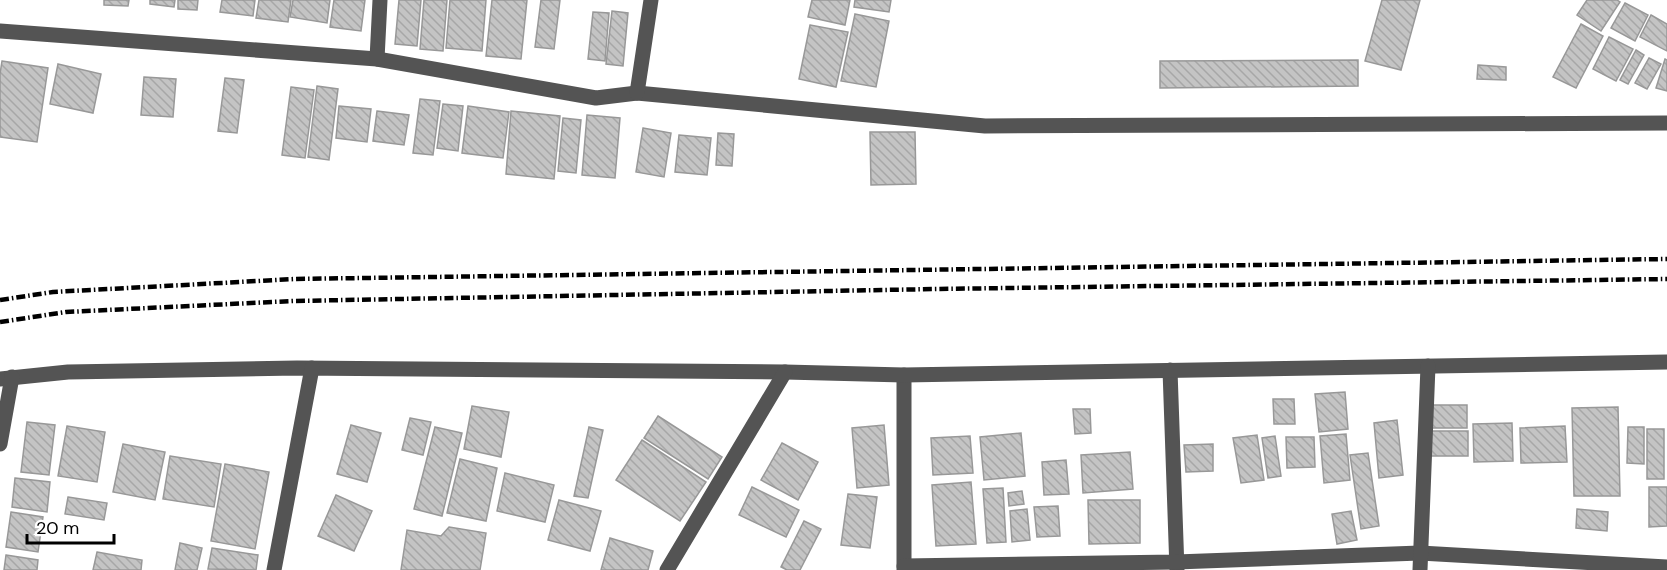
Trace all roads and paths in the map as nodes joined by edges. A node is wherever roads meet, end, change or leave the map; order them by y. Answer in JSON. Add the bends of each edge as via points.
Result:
{"nodes":[{"id":1,"x":380,"y":0,"type":"edge"},
{"id":2,"x":651,"y":0,"type":"edge"},
{"id":3,"x":0,"y":31,"type":"edge"},
{"id":4,"x":377,"y":59,"type":"junction"},
{"id":5,"x":637,"y":93,"type":"junction"},
{"id":6,"x":1667,"y":123,"type":"edge"},
{"id":7,"x":1667,"y":362,"type":"edge"},
{"id":8,"x":1428,"y":366,"type":"junction"},
{"id":9,"x":312,"y":368,"type":"junction"},
{"id":10,"x":1170,"y":370,"type":"junction"},
{"id":11,"x":785,"y":372,"type":"junction"},
{"id":12,"x":904,"y":375,"type":"junction"},
{"id":13,"x":6,"y":378,"type":"edge"},
{"id":14,"x":0,"y":444,"type":"edge"},
{"id":15,"x":1420,"y":553,"type":"junction"},
{"id":16,"x":1177,"y":566,"type":"edge"},
{"id":17,"x":1667,"y":567,"type":"edge"},
{"id":18,"x":904,"y":568,"type":"edge"},
{"id":19,"x":274,"y":570,"type":"edge"},
{"id":20,"x":667,"y":570,"type":"edge"},
{"id":21,"x":1420,"y":570,"type":"edge"}],
"edges":[{"from":1,"to":4,"type":"street"},
{"from":2,"to":5,"type":"street"},
{"from":3,"to":4,"type":"street"},
{"from":4,"to":5,"type":"street","via":[[596,98]]},
{"from":5,"to":6,"type":"street","via":[[985,126]]},
{"from":7,"to":8,"type":"street"},
{"from":8,"to":10,"type":"street"},
{"from":8,"to":15,"type":"street"},
{"from":9,"to":11,"type":"street"},
{"from":9,"to":13,"type":"street","via":[[68,372]]},
{"from":9,"to":19,"type":"street"},
{"from":10,"to":12,"type":"street"},
{"from":10,"to":16,"type":"street"},
{"from":11,"to":12,"type":"street"},
{"from":11,"to":20,"type":"street"},
{"from":12,"to":18,"type":"street"},
{"from":13,"to":14,"type":"street"},
{"from":15,"to":16,"type":"street"},
{"from":15,"to":17,"type":"street"},
{"from":15,"to":21,"type":"street"},
{"from":16,"to":18,"type":"street"}]}
